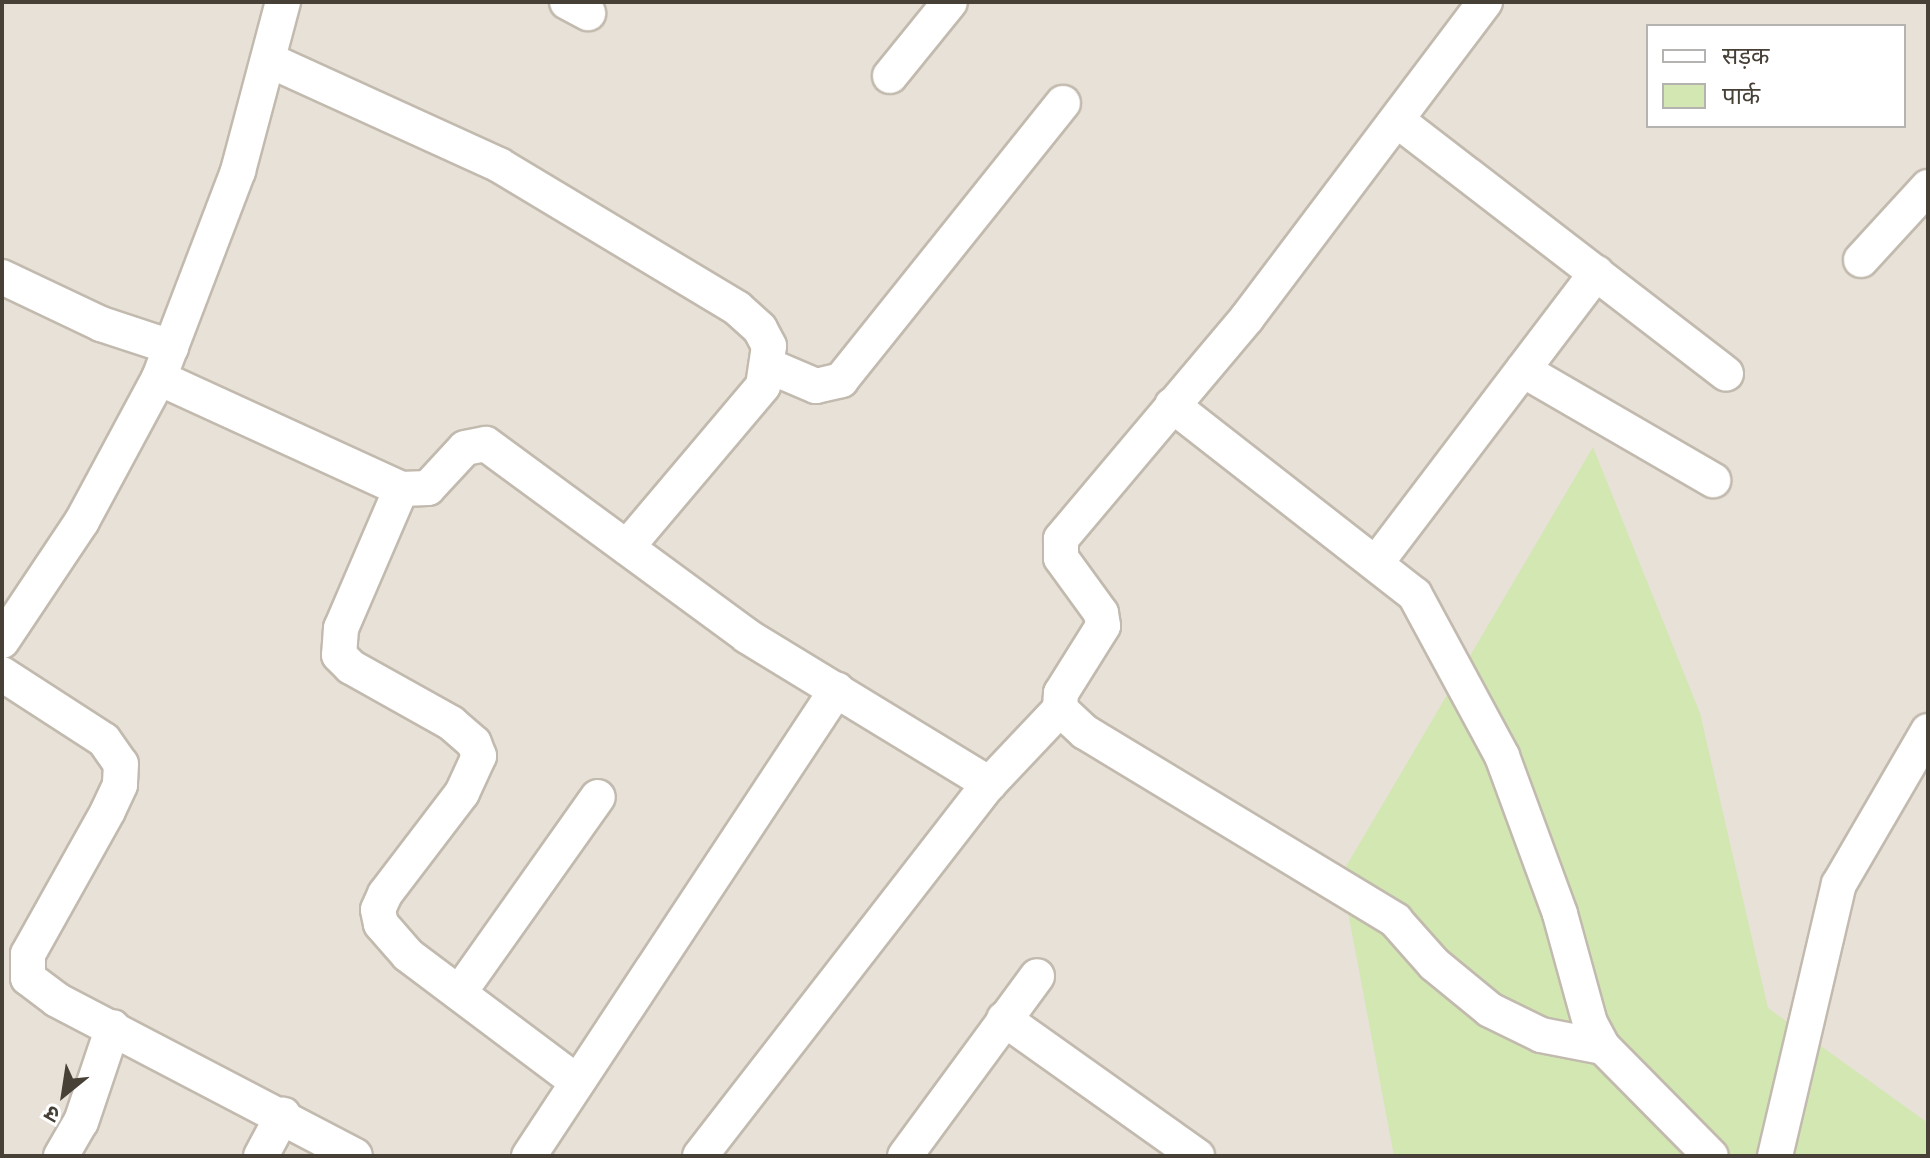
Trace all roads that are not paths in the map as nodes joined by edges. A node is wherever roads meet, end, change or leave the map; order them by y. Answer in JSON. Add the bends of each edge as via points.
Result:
{"nodes":[{"id":1,"x":283,"y":2,"type":"edge"},
{"id":2,"x":950,"y":2,"type":"edge"},
{"id":3,"x":1485,"y":2,"type":"edge"},
{"id":4,"x":271,"y":61,"type":"junction"},
{"id":5,"x":890,"y":76,"type":"dead end"},
{"id":6,"x":1063,"y":103,"type":"dead end"},
{"id":7,"x":1398,"y":121,"type":"junction"},
{"id":8,"x":1928,"y":187,"type":"edge"},
{"id":9,"x":1861,"y":260,"type":"dead end"},
{"id":10,"x":1596,"y":273,"type":"junction"},
{"id":11,"x":2,"y":277,"type":"edge"},
{"id":12,"x":165,"y":363,"type":"junction"},
{"id":13,"x":769,"y":366,"type":"junction"},
{"id":14,"x":1523,"y":370,"type":"junction"},
{"id":15,"x":1726,"y":374,"type":"dead end"},
{"id":16,"x":1172,"y":405,"type":"junction"},
{"id":17,"x":1713,"y":480,"type":"dead end"},
{"id":18,"x":401,"y":489,"type":"junction"},
{"id":19,"x":627,"y":547,"type":"junction"},
{"id":20,"x":1377,"y":562,"type":"junction"},
{"id":21,"x":2,"y":641,"type":"edge"},
{"id":22,"x":2,"y":674,"type":"edge"},
{"id":23,"x":837,"y":689,"type":"junction"},
{"id":24,"x":1060,"y":709,"type":"junction"},
{"id":25,"x":1928,"y":731,"type":"edge"},
{"id":26,"x":989,"y":784,"type":"junction"},
{"id":27,"x":598,"y":797,"type":"dead end"},
{"id":28,"x":1037,"y":976,"type":"dead end"},
{"id":29,"x":459,"y":993,"type":"junction"},
{"id":30,"x":1004,"y":1019,"type":"junction"},
{"id":31,"x":113,"y":1027,"type":"junction"},
{"id":32,"x":1603,"y":1047,"type":"junction"},
{"id":33,"x":577,"y":1082,"type":"junction"},
{"id":34,"x":283,"y":1115,"type":"junction"},
{"id":35,"x":61,"y":1156,"type":"edge"},
{"id":36,"x":261,"y":1156,"type":"edge"},
{"id":37,"x":355,"y":1156,"type":"edge"},
{"id":38,"x":529,"y":1156,"type":"edge"},
{"id":39,"x":700,"y":1156,"type":"edge"},
{"id":40,"x":905,"y":1156,"type":"edge"},
{"id":41,"x":1197,"y":1156,"type":"edge"},
{"id":42,"x":1711,"y":1156,"type":"edge"},
{"id":43,"x":1775,"y":1156,"type":"edge"}],
"edges":[{"from":1,"to":4,"type":"street"},
{"from":2,"to":5,"type":"street"},
{"from":3,"to":7,"type":"street"},
{"from":4,"to":12,"type":"street","via":[[238,171]]},
{"from":4,"to":13,"type":"street","via":[[499,165],[676,270],[760,329],[769,346]]},
{"from":6,"to":13,"type":"street","via":[[841,380],[816,386]]},
{"from":7,"to":10,"type":"street"},
{"from":7,"to":16,"type":"street","via":[[1247,318]]},
{"from":8,"to":9,"type":"street"},
{"from":10,"to":14,"type":"street"},
{"from":10,"to":15,"type":"street"},
{"from":11,"to":12,"type":"street","via":[[101,324]]},
{"from":12,"to":18,"type":"street"},
{"from":12,"to":21,"type":"street","via":[[82,521]]},
{"from":13,"to":19,"type":"street","via":[[763,386]]},
{"from":14,"to":17,"type":"street"},
{"from":14,"to":20,"type":"street"},
{"from":16,"to":20,"type":"street"},
{"from":16,"to":24,"type":"street","via":[[1061,539],[1061,558],[1101,613],[1103,626],[1061,693]]},
{"from":18,"to":19,"type":"street","via":[[428,488],[465,448],[486,444]]},
{"from":18,"to":29,"type":"street","via":[[337,644],[351,667],[451,723],[474,743],[479,756],[462,793],[378,910],[390,937]]},
{"from":19,"to":23,"type":"street","via":[[747,636]]},
{"from":20,"to":32,"type":"street","via":[[1415,595],[1502,756],[1560,914],[1590,1023]]},
{"from":22,"to":31,"type":"street","via":[[96,734],[121,764],[120,785],[108,811],[25,967],[28,978],[57,1000]]},
{"from":23,"to":26,"type":"street"},
{"from":23,"to":33,"type":"street"},
{"from":24,"to":26,"type":"street"},
{"from":24,"to":32,"type":"street","via":[[1085,732],[1395,920],[1434,964],[1490,1010],[1541,1035]]},
{"from":25,"to":43,"type":"street","via":[[1839,884]]},
{"from":26,"to":39,"type":"street"},
{"from":27,"to":29,"type":"street"},
{"from":28,"to":30,"type":"street"},
{"from":29,"to":33,"type":"street"},
{"from":30,"to":40,"type":"street"},
{"from":30,"to":41,"type":"street"},
{"from":31,"to":34,"type":"street"},
{"from":31,"to":35,"type":"street","via":[[81,1122]]},
{"from":32,"to":42,"type":"street"},
{"from":33,"to":38,"type":"street"},
{"from":34,"to":36,"type":"street"},
{"from":34,"to":37,"type":"street"}]}
